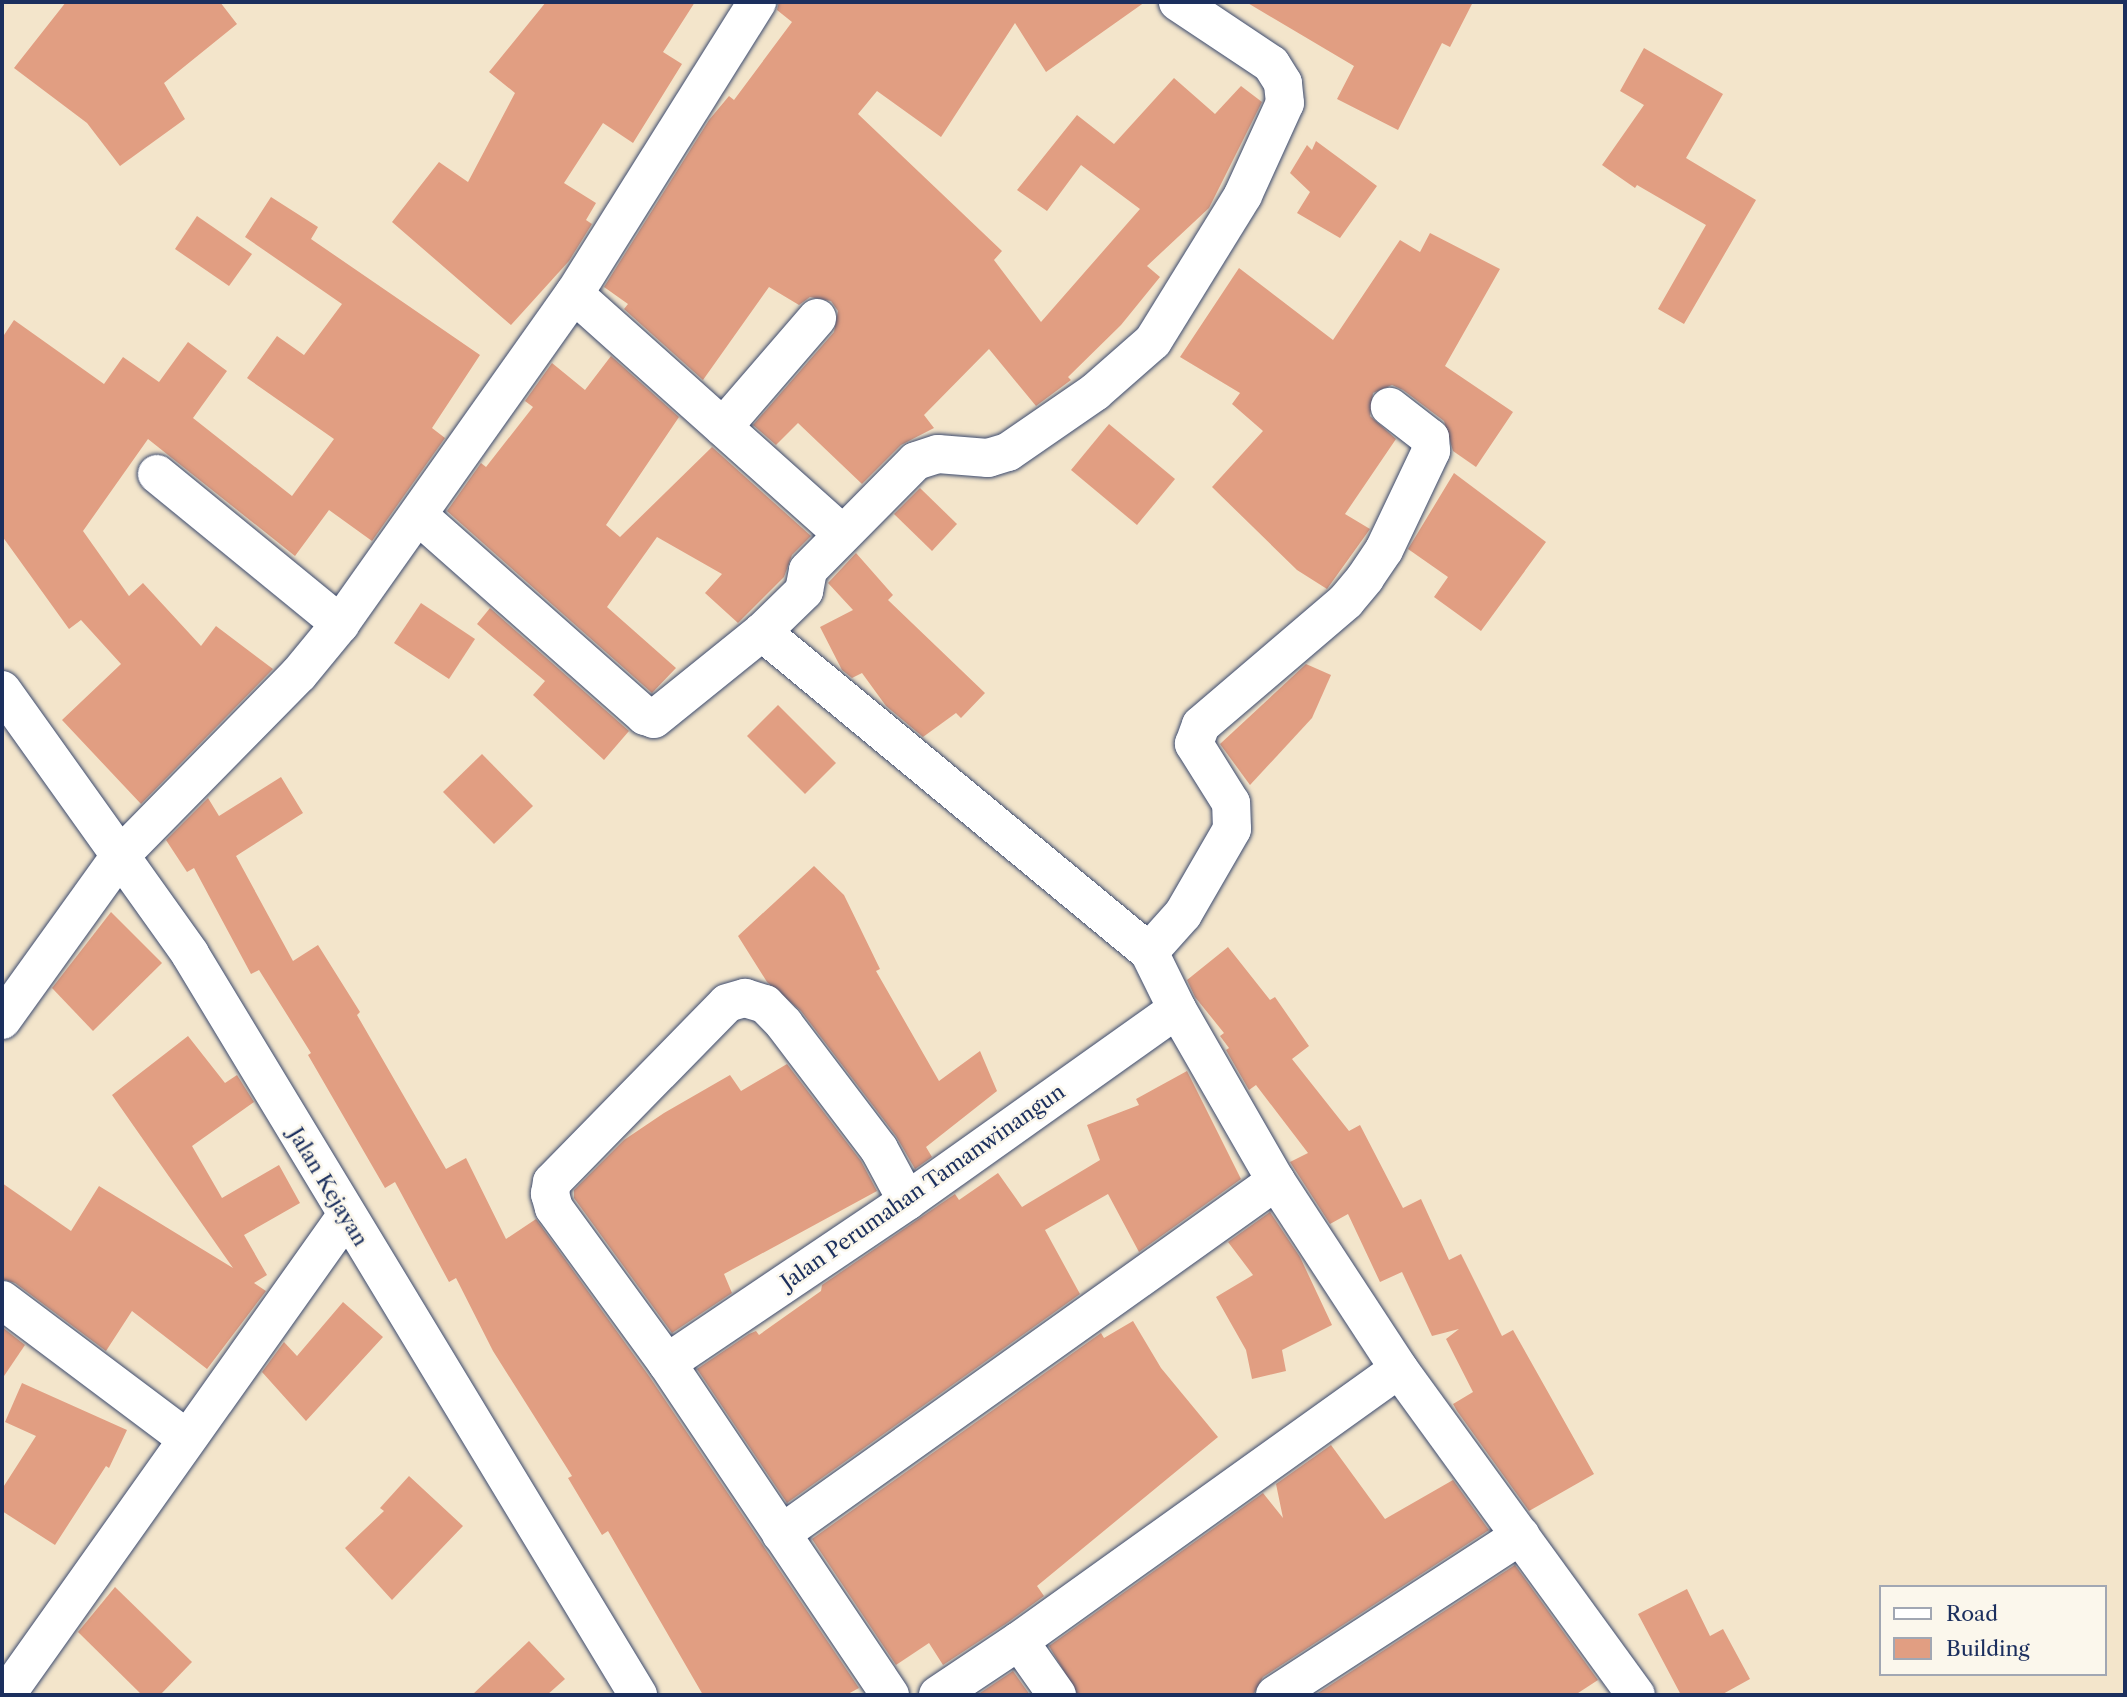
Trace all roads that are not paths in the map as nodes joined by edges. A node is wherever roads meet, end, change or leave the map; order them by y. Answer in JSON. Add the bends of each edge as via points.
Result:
{"nodes":[{"id":1,"x":757,"y":2,"type":"edge"},
{"id":2,"x":1178,"y":2,"type":"edge"},
{"id":3,"x":574,"y":294,"type":"junction"},
{"id":4,"x":817,"y":318,"type":"dead end"},
{"id":5,"x":1390,"y":407,"type":"dead end"},
{"id":6,"x":723,"y":427,"type":"junction"},
{"id":7,"x":157,"y":474,"type":"dead end"},
{"id":8,"x":418,"y":516,"type":"junction"},
{"id":9,"x":841,"y":533,"type":"junction"},
{"id":10,"x":341,"y":625,"type":"junction"},
{"id":11,"x":762,"y":632,"type":"junction"},
{"id":12,"x":2,"y":690,"type":"edge"},
{"id":13,"x":120,"y":856,"type":"junction"},
{"id":14,"x":1149,"y":952,"type":"junction"},
{"id":15,"x":1177,"y":1009,"type":"junction"},
{"id":16,"x":2,"y":1020,"type":"edge"},
{"id":17,"x":1276,"y":1181,"type":"junction"},
{"id":18,"x":907,"y":1201,"type":"junction"},
{"id":19,"x":346,"y":1216,"type":"junction"},
{"id":20,"x":2,"y":1300,"type":"edge"},
{"id":21,"x":667,"y":1363,"type":"junction"},
{"id":22,"x":1399,"y":1369,"type":"junction"},
{"id":23,"x":187,"y":1439,"type":"junction"},
{"id":24,"x":781,"y":1534,"type":"junction"},
{"id":25,"x":1521,"y":1535,"type":"junction"},
{"id":26,"x":1019,"y":1641,"type":"junction"},
{"id":27,"x":6,"y":1687,"type":"edge"},
{"id":28,"x":1630,"y":1693,"type":"edge"},
{"id":29,"x":638,"y":1695,"type":"edge"},
{"id":30,"x":890,"y":1695,"type":"edge"},
{"id":31,"x":938,"y":1695,"type":"edge"},
{"id":32,"x":1057,"y":1695,"type":"edge"},
{"id":33,"x":1275,"y":1695,"type":"edge"}],
"edges":[{"from":1,"to":3,"type":"street"},
{"from":2,"to":9,"type":"street","via":[[1271,64],[1283,83],[1284,103],[1243,195],[1153,341],[1095,392],[1008,452],[988,458],[938,454],[916,461]]},
{"from":3,"to":6,"type":"street"},
{"from":3,"to":8,"type":"street"},
{"from":4,"to":6,"type":"street"},
{"from":5,"to":14,"type":"street","via":[[1430,438],[1431,451],[1384,550],[1346,601],[1201,725],[1194,744],[1231,803],[1232,829],[1183,914]]},
{"from":6,"to":9,"type":"street"},
{"from":7,"to":10,"type":"street"},
{"from":8,"to":10,"type":"street"},
{"from":8,"to":11,"type":"street","via":[[650,720]]},
{"from":9,"to":11,"type":"street","via":[[808,570],[804,591]]},
{"from":10,"to":13,"type":"street","via":[[299,674]]},
{"from":11,"to":14,"type":"street"},
{"from":12,"to":13,"type":"street","name":"Jalan Kejayan"},
{"from":13,"to":16,"type":"street"},
{"from":13,"to":19,"type":"street","name":"Jalan Kejayan","via":[[190,954]]},
{"from":14,"to":15,"type":"street"},
{"from":15,"to":17,"type":"street"},
{"from":15,"to":18,"type":"street","name":"Jalan Perumahan Tamanwinangun"},
{"from":17,"to":22,"type":"street"},
{"from":17,"to":24,"type":"street"},
{"from":18,"to":21,"type":"street","name":"Jalan Perumahan Tamanwinangun"},
{"from":18,"to":21,"type":"street","via":[[879,1149],[784,1024],[765,1004],[745,998],[727,1003],[552,1182],[554,1208]]},
{"from":19,"to":23,"type":"street"},
{"from":19,"to":29,"type":"street","name":"Jalan Kejayan"},
{"from":20,"to":23,"type":"street"},
{"from":21,"to":24,"type":"street"},
{"from":22,"to":25,"type":"street"},
{"from":22,"to":26,"type":"street"},
{"from":23,"to":27,"type":"street"},
{"from":24,"to":30,"type":"street"},
{"from":25,"to":28,"type":"street"},
{"from":25,"to":33,"type":"street"},
{"from":26,"to":31,"type":"street"},
{"from":26,"to":32,"type":"street"}]}
